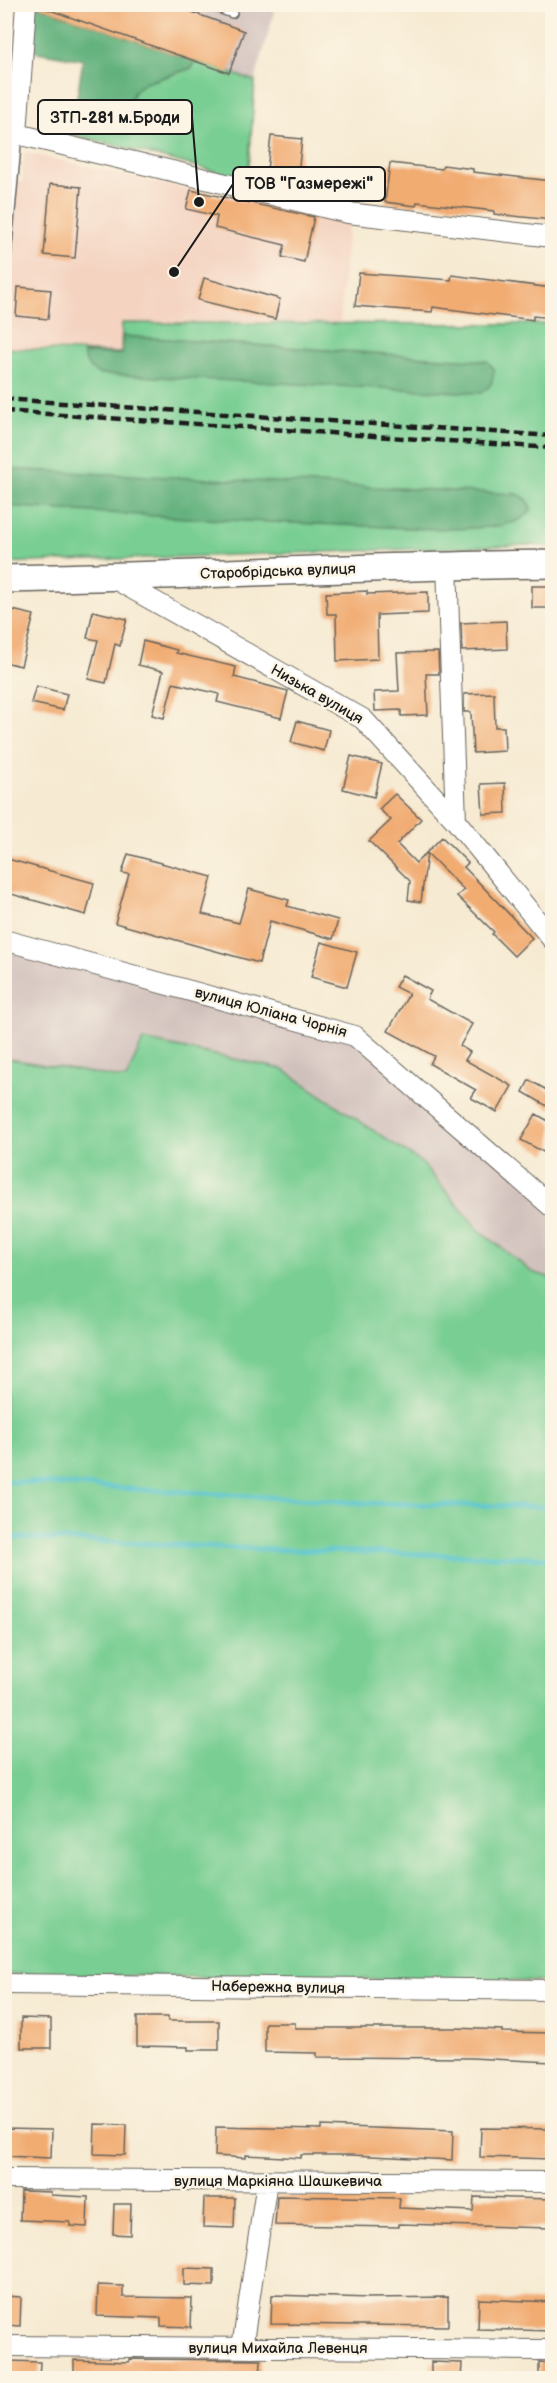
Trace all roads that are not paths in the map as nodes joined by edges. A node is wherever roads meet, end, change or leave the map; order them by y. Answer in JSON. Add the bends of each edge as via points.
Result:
{"nodes":[{"id":1,"x":26,"y":4,"type":"edge"},
{"id":2,"x":208,"y":4,"type":"edge"},
{"id":3,"x":232,"y":13,"type":"dead end"},
{"id":4,"x":16,"y":134,"type":"junction"},
{"id":5,"x":6,"y":236,"type":"edge"},
{"id":6,"x":552,"y":237,"type":"edge"},
{"id":7,"x":4,"y":279,"type":"edge"},
{"id":8,"x":552,"y":564,"type":"edge"},
{"id":9,"x":447,"y":565,"type":"junction"},
{"id":10,"x":113,"y":578,"type":"junction"},
{"id":11,"x":4,"y":579,"type":"edge"},
{"id":12,"x":456,"y":821,"type":"junction"},
{"id":13,"x":552,"y":939,"type":"edge"},
{"id":14,"x":4,"y":940,"type":"edge"},
{"id":15,"x":552,"y":1207,"type":"edge"},
{"id":16,"x":4,"y":1984,"type":"edge"},
{"id":17,"x":552,"y":1990,"type":"edge"},
{"id":18,"x":4,"y":2179,"type":"edge"},
{"id":19,"x":267,"y":2181,"type":"junction"},
{"id":20,"x":552,"y":2182,"type":"edge"},
{"id":21,"x":4,"y":2346,"type":"edge"},
{"id":22,"x":242,"y":2348,"type":"junction"},
{"id":23,"x":552,"y":2350,"type":"edge"}],
"edges":[{"from":1,"to":4,"type":"street"},
{"from":2,"to":3,"type":"lane"},
{"from":4,"to":5,"type":"lane"},
{"from":4,"to":6,"type":"street","via":[[348,213]]},
{"from":5,"to":7,"type":"lane"},
{"from":8,"to":9,"type":"street","name":"Старобрідська вулиця"},
{"from":9,"to":10,"type":"street","name":"Старобрідська вулиця"},
{"from":9,"to":12,"type":"street"},
{"from":10,"to":11,"type":"street","name":"Старобрідська вулиця"},
{"from":10,"to":12,"type":"street","name":"Низька вулиця","via":[[363,719]]},
{"from":12,"to":13,"type":"street","name":"Низька вулиця"},
{"from":14,"to":15,"type":"street","name":"вулиця Юліана Чорнія","via":[[355,1035]]},
{"from":16,"to":17,"type":"street","name":"Набережна вулиця"},
{"from":18,"to":19,"type":"street","name":"вулиця Маркіяна Шашкевича"},
{"from":19,"to":20,"type":"street","name":"вулиця Маркіяна Шашкевича"},
{"from":19,"to":22,"type":"street"},
{"from":21,"to":22,"type":"street","name":"вулиця Михайла Левенця"},
{"from":22,"to":23,"type":"street","name":"вулиця Михайла Левенця"}]}
